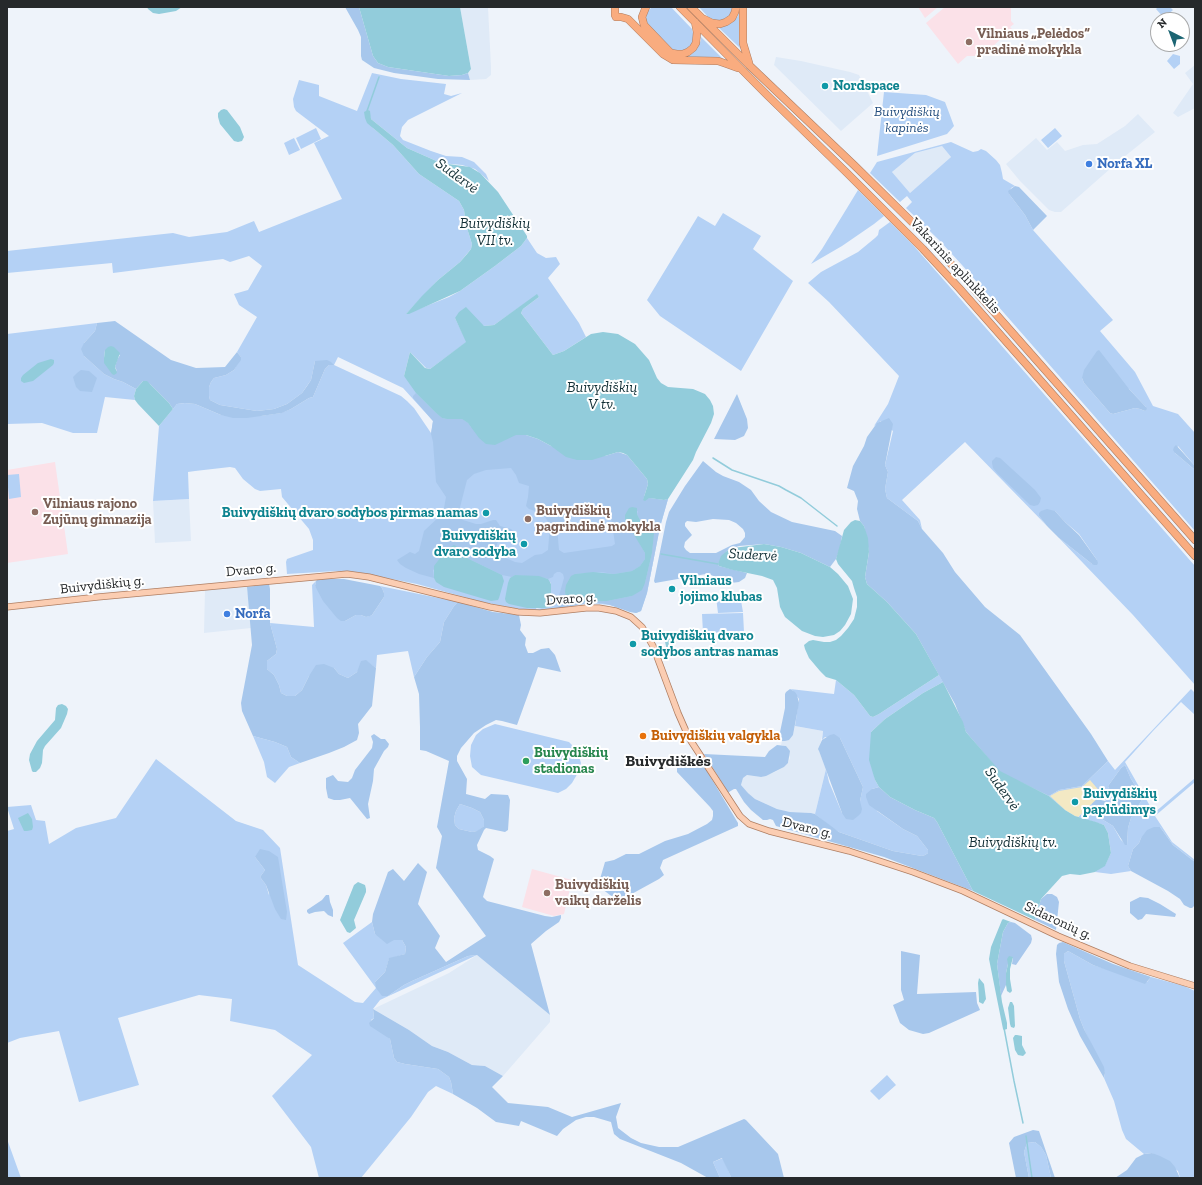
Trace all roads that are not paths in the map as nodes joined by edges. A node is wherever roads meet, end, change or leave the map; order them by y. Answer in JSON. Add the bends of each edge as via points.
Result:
{"nodes":[{"id":1,"x":615,"y":7,"type":"edge"},
{"id":2,"x":646,"y":7,"type":"edge"},
{"id":3,"x":680,"y":7,"type":"edge"},
{"id":4,"x":691,"y":7,"type":"edge"},
{"id":5,"x":736,"y":7,"type":"edge"},
{"id":6,"x":743,"y":7,"type":"edge"},
{"id":7,"x":697,"y":20,"type":"junction"},
{"id":8,"x":746,"y":68,"type":"junction"},
{"id":9,"x":1195,"y":540,"type":"edge"},
{"id":10,"x":1195,"y":556,"type":"edge"},
{"id":11,"x":200,"y":587,"type":"joint"},
{"id":12,"x":7,"y":607,"type":"edge"},
{"id":13,"x":913,"y":872,"type":"joint"},
{"id":14,"x":1195,"y":986,"type":"edge"}],
"edges":[{"from":1,"to":8,"type":"highway","via":[[615,16],[628,19],[663,54],[673,60],[718,61]]},
{"from":2,"to":7,"type":"highway","via":[[642,14],[644,26],[671,53],[683,54],[693,48],[696,44]]},
{"from":3,"to":7,"type":"highway","name":"Vakarinis aplinkkelis"},
{"from":4,"to":7,"type":"highway","name":"Vakarinis aplinkkelis"},
{"from":5,"to":7,"type":"highway","via":[[732,18],[726,22],[720,24]]},
{"from":6,"to":8,"type":"highway"},
{"from":7,"to":8,"type":"highway","name":"Vakarinis aplinkkelis"},
{"from":8,"to":9,"type":"highway","name":"Vakarinis aplinkkelis","via":[[855,166],[934,246]]},
{"from":8,"to":10,"type":"highway","name":"Vakarinis aplinkkelis","via":[[766,94],[937,264]]},
{"from":11,"to":12,"type":"main road","name":"Buivydiškių g."},
{"from":11,"to":13,"type":"main road","name":"Dvaro g.","via":[[347,574],[518,612],[540,613],[599,608],[624,614],[642,626],[690,738],[744,820],[754,827],[849,851]]},
{"from":13,"to":14,"type":"main road","name":"Sidaronių g.","via":[[964,891],[1058,936],[1130,966]]}]}
